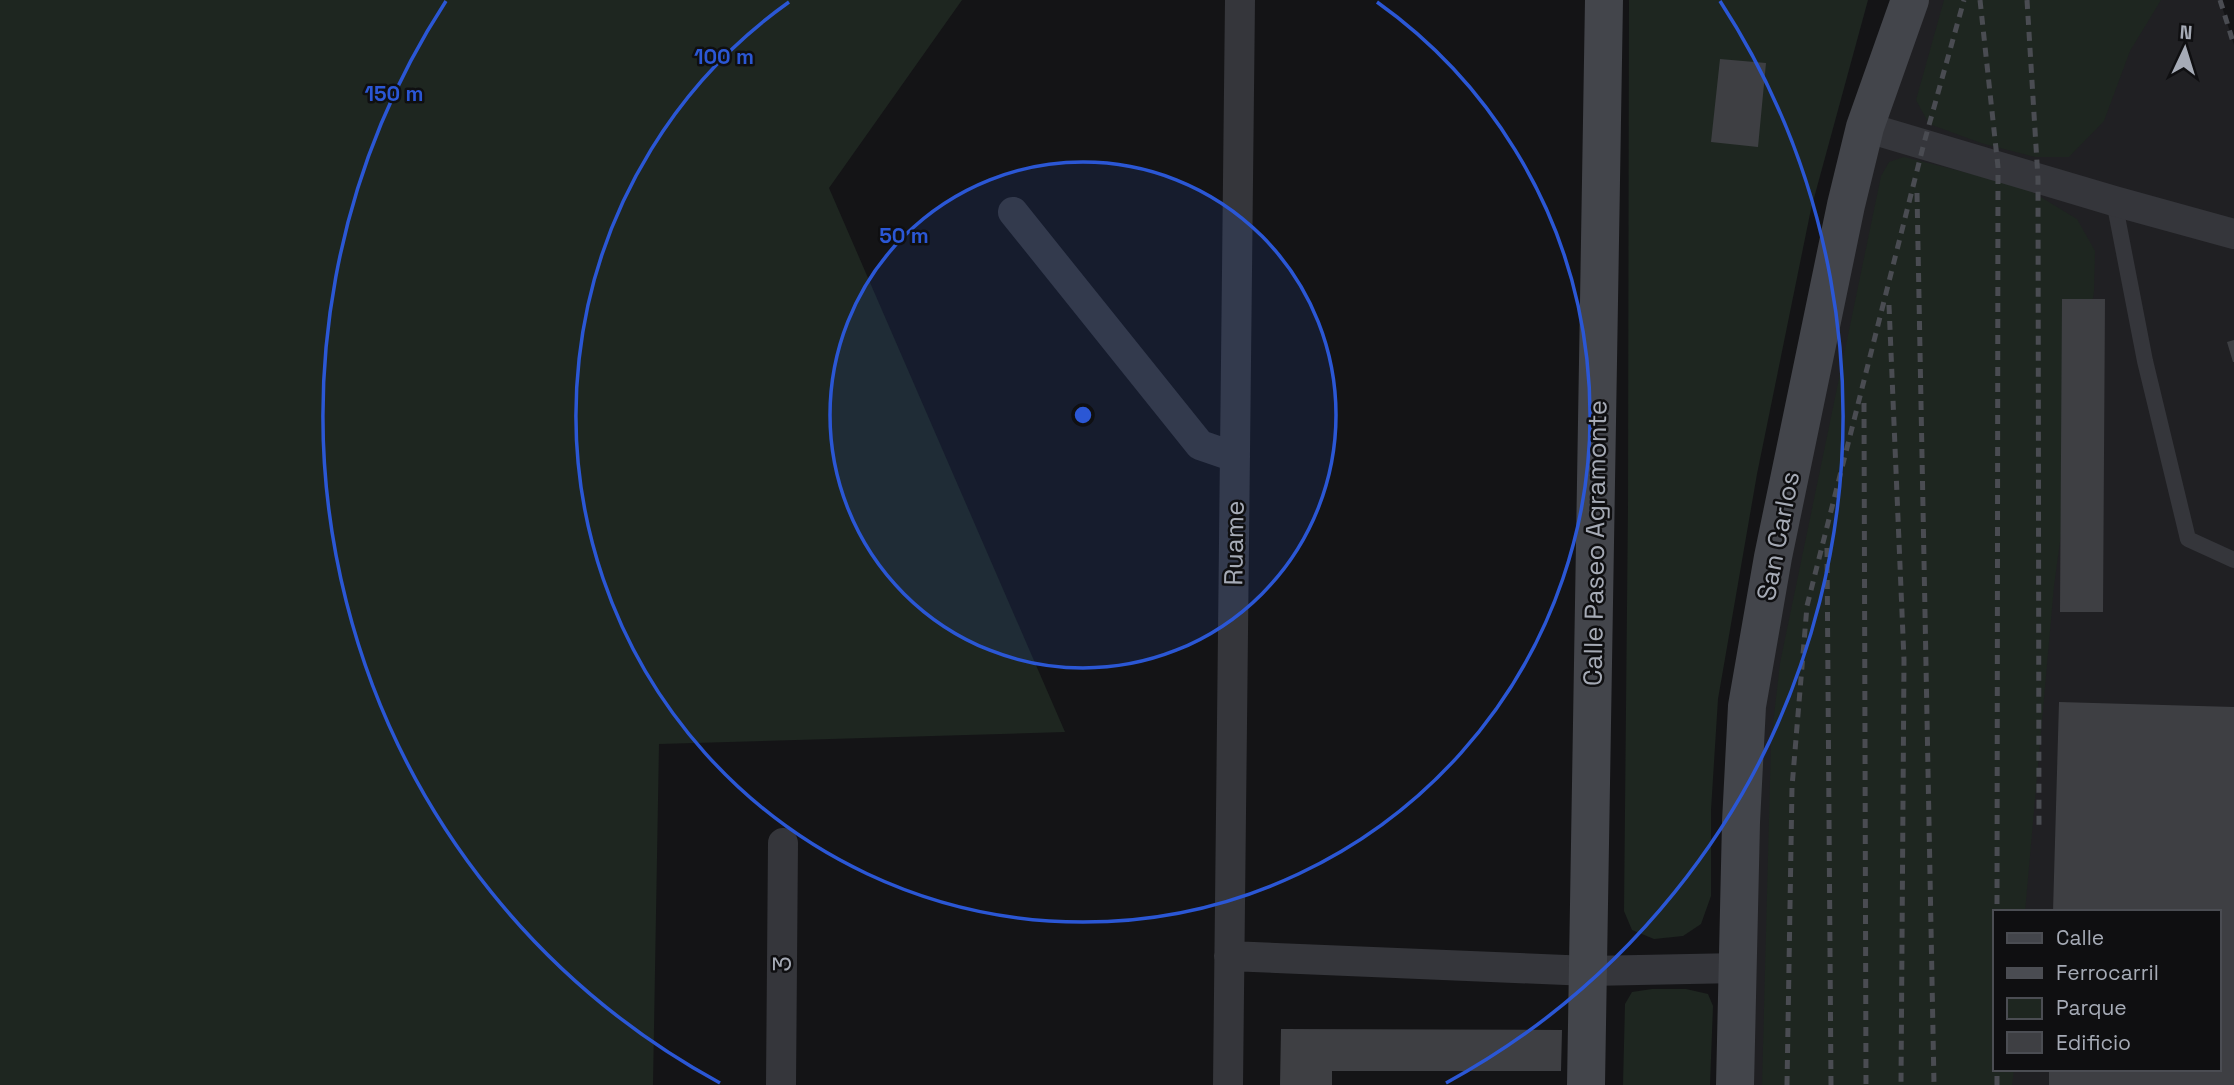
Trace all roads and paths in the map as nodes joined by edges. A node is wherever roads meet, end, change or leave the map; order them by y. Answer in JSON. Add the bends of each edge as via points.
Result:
{"nodes":[{"id":1,"x":1240,"y":0,"type":"edge"},
{"id":2,"x":1604,"y":0,"type":"edge"},
{"id":3,"x":1910,"y":0,"type":"edge"},
{"id":4,"x":1865,"y":127,"type":"junction"},
{"id":5,"x":2114,"y":201,"type":"junction"},
{"id":6,"x":1013,"y":212,"type":"dead end"},
{"id":7,"x":2234,"y":234,"type":"edge"},
{"id":8,"x":1235,"y":457,"type":"junction"},
{"id":9,"x":2234,"y":560,"type":"edge"},
{"id":10,"x":783,"y":843,"type":"dead end"},
{"id":11,"x":1229,"y":956,"type":"junction"},
{"id":12,"x":1739,"y":968,"type":"junction"},
{"id":13,"x":1589,"y":971,"type":"junction"},
{"id":14,"x":781,"y":1085,"type":"edge"},
{"id":15,"x":1228,"y":1085,"type":"edge"},
{"id":16,"x":1586,"y":1085,"type":"edge"},
{"id":17,"x":1735,"y":1085,"type":"edge"}],
"edges":[{"from":1,"to":8,"type":"street","name":"Ruame"},
{"from":2,"to":13,"type":"street","name":"Calle Paseo Agramonte"},
{"from":3,"to":4,"type":"street","name":"San Carlos"},
{"from":4,"to":5,"type":"street"},
{"from":4,"to":12,"type":"street","name":"San Carlos","via":[[1773,557],[1747,706]]},
{"from":5,"to":7,"type":"street"},
{"from":5,"to":9,"type":"lane","via":[[2145,360],[2188,539]]},
{"from":6,"to":8,"type":"street","via":[[1200,445]]},
{"from":8,"to":11,"type":"street","name":"Ruame"},
{"from":10,"to":14,"type":"street","name":"3"},
{"from":11,"to":13,"type":"street"},
{"from":11,"to":15,"type":"street","name":"Ruame"},
{"from":12,"to":13,"type":"street"},
{"from":12,"to":17,"type":"street","name":"San Carlos"},
{"from":13,"to":16,"type":"street","name":"Calle Paseo Agramonte"}]}
